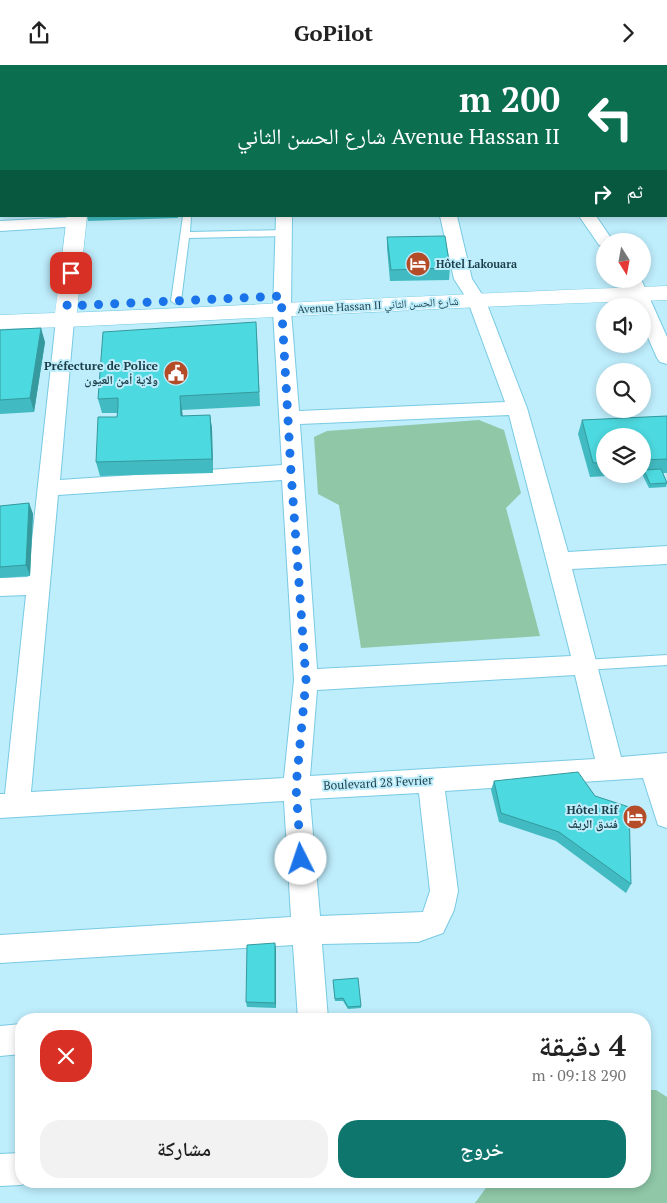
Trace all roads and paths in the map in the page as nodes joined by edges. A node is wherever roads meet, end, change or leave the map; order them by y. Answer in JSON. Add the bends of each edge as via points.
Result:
{"nodes":[{"id":1,"x":187,"y":217,"type":"edge"},
{"id":2,"x":448,"y":217,"type":"edge"},
{"id":3,"x":588,"y":217,"type":"edge"},
{"id":4,"x":77,"y":219,"type":"edge"},
{"id":5,"x":0,"y":225,"type":"edge"},
{"id":6,"x":284,"y":225,"type":"edge"},
{"id":7,"x":599,"y":233,"type":"edge"},
{"id":8,"x":185,"y":235,"type":"junction"},
{"id":9,"x":667,"y":278,"type":"edge"},
{"id":10,"x":651,"y":280,"type":"edge"},
{"id":11,"x":596,"y":285,"type":"edge"},
{"id":12,"x":651,"y":287,"type":"edge"},
{"id":13,"x":639,"y":288,"type":"edge"},
{"id":14,"x":472,"y":293,"type":"junction"},
{"id":15,"x":667,"y":293,"type":"edge"},
{"id":16,"x":176,"y":301,"type":"junction"},
{"id":17,"x":282,"y":303,"type":"junction"},
{"id":18,"x":0,"y":311,"type":"edge"},
{"id":19,"x":66,"y":313,"type":"junction"},
{"id":20,"x":0,"y":322,"type":"edge"},
{"id":21,"x":667,"y":358,"type":"edge"},
{"id":22,"x":516,"y":408,"type":"junction"},
{"id":23,"x":289,"y":418,"type":"junction"},
{"id":24,"x":291,"y":472,"type":"junction"},
{"id":25,"x":50,"y":488,"type":"junction"},
{"id":26,"x":666,"y":557,"type":"edge"},
{"id":27,"x":559,"y":561,"type":"junction"},
{"id":28,"x":38,"y":585,"type":"junction"},
{"id":29,"x":0,"y":587,"type":"edge"},
{"id":30,"x":667,"y":660,"type":"edge"},
{"id":31,"x":584,"y":665,"type":"junction"},
{"id":32,"x":306,"y":680,"type":"junction"},
{"id":33,"x":660,"y":765,"type":"edge"},
{"id":34,"x":611,"y":770,"type":"junction"},
{"id":35,"x":431,"y":780,"type":"junction"},
{"id":36,"x":296,"y":787,"type":"junction"},
{"id":37,"x":8,"y":806,"type":"edge"},
{"id":38,"x":667,"y":816,"type":"edge"},
{"id":39,"x":306,"y":931,"type":"junction"},
{"id":40,"x":0,"y":949,"type":"edge"},
{"id":41,"x":313,"y":1013,"type":"edge"},
{"id":42,"x":15,"y":1040,"type":"edge"},
{"id":43,"x":0,"y":1041,"type":"edge"},
{"id":44,"x":0,"y":1169,"type":"edge"},
{"id":45,"x":15,"y":1169,"type":"edge"}],
"edges":[{"from":1,"to":8,"type":"lane"},
{"from":2,"to":14,"type":"street"},
{"from":3,"to":7,"type":"street"},
{"from":4,"to":5,"type":"street"},
{"from":4,"to":19,"type":"street"},
{"from":6,"to":8,"type":"lane"},
{"from":6,"to":17,"type":"street"},
{"from":8,"to":16,"type":"lane"},
{"from":9,"to":10,"type":"street","name":"Avenue Hassan II شارع الحسن الثاني"},
{"from":11,"to":14,"type":"street","name":"Avenue Hassan II شارع الحسن الثاني"},
{"from":12,"to":15,"type":"street","name":"Avenue Hassan II شارع الحسن الثاني"},
{"from":13,"to":21,"type":"street"},
{"from":14,"to":17,"type":"street","name":"Avenue Hassan II شارع الحسن الثاني"},
{"from":14,"to":22,"type":"street"},
{"from":16,"to":17,"type":"street","name":"Avenue Hassan II شارع الحسن الثاني"},
{"from":16,"to":19,"type":"street","name":"Avenue Hassan II شارع الحسن الثاني"},
{"from":17,"to":19,"type":"street","name":"Avenue Hassan II شارع الحسن الثاني"},
{"from":17,"to":23,"type":"street"},
{"from":18,"to":19,"type":"street","name":"Avenue Hassan II شارع الحسن الثاني"},
{"from":19,"to":20,"type":"street","name":"Avenue Hassan II شارع الحسن الثاني"},
{"from":19,"to":25,"type":"street"},
{"from":22,"to":23,"type":"street"},
{"from":22,"to":27,"type":"street"},
{"from":23,"to":24,"type":"street"},
{"from":24,"to":25,"type":"street"},
{"from":24,"to":32,"type":"street"},
{"from":25,"to":28,"type":"street"},
{"from":26,"to":27,"type":"street"},
{"from":27,"to":31,"type":"street"},
{"from":28,"to":29,"type":"street"},
{"from":28,"to":37,"type":"street"},
{"from":30,"to":31,"type":"lane"},
{"from":31,"to":32,"type":"street"},
{"from":31,"to":34,"type":"street"},
{"from":32,"to":36,"type":"street"},
{"from":33,"to":34,"type":"street","name":"Boulevard 28 Fevrier"},
{"from":33,"to":38,"type":"street"},
{"from":34,"to":35,"type":"street","name":"Boulevard 28 Fevrier"},
{"from":35,"to":36,"type":"street","name":"Boulevard 28 Fevrier"},
{"from":35,"to":39,"type":"street","via":[[444,891],[433,923],[418,928]]},
{"from":36,"to":37,"type":"street","name":"Boulevard 28 Fevrier"},
{"from":36,"to":39,"type":"street"},
{"from":39,"to":40,"type":"street"},
{"from":39,"to":41,"type":"street"},
{"from":42,"to":43,"type":"street"},
{"from":44,"to":45,"type":"street"}]}
